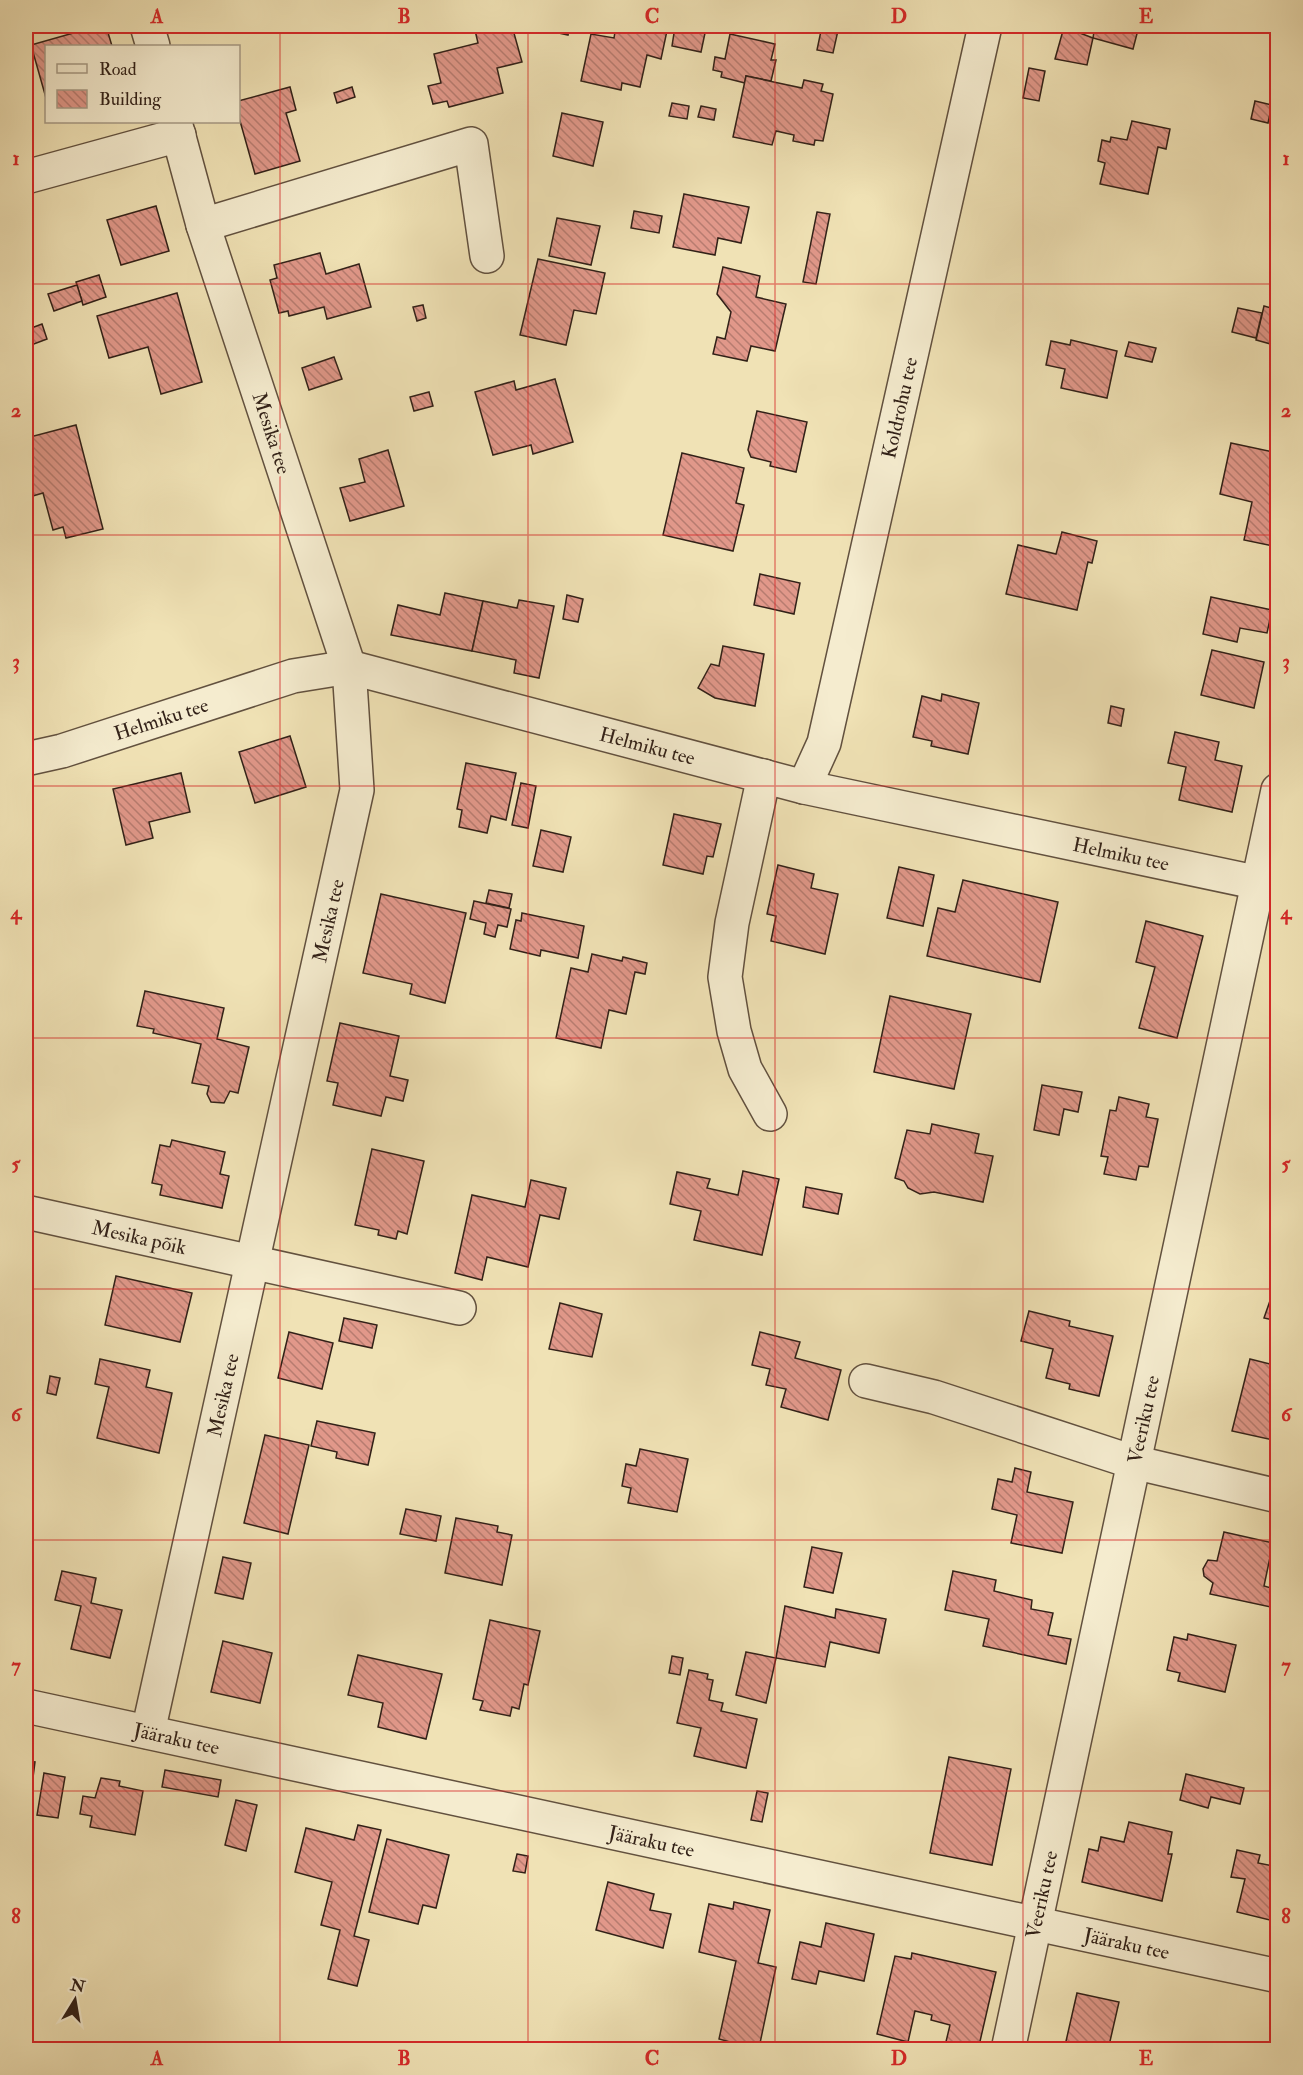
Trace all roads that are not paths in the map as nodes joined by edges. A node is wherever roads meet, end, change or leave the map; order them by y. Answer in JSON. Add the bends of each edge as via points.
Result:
{"nodes":[{"id":1,"x":147,"y":26,"type":"edge"},
{"id":2,"x":986,"y":26,"type":"edge"},
{"id":3,"x":153,"y":45,"type":"edge"},
{"id":4,"x":177,"y":128,"type":"edge"},
{"id":5,"x":26,"y":177,"type":"edge"},
{"id":6,"x":203,"y":225,"type":"junction"},
{"id":7,"x":487,"y":256,"type":"dead end"},
{"id":8,"x":349,"y":667,"type":"junction"},
{"id":9,"x":26,"y":759,"type":"edge"},
{"id":10,"x":764,"y":776,"type":"junction"},
{"id":11,"x":804,"y":786,"type":"junction"},
{"id":12,"x":1278,"y":790,"type":"edge"},
{"id":13,"x":1267,"y":884,"type":"edge"},
{"id":14,"x":770,"y":1114,"type":"dead end"},
{"id":15,"x":26,"y":1212,"type":"edge"},
{"id":16,"x":252,"y":1261,"type":"junction"},
{"id":17,"x":459,"y":1308,"type":"dead end"},
{"id":18,"x":866,"y":1381,"type":"dead end"},
{"id":19,"x":1133,"y":1462,"type":"junction"},
{"id":20,"x":1278,"y":1496,"type":"edge"},
{"id":21,"x":26,"y":1706,"type":"edge"},
{"id":22,"x":148,"y":1732,"type":"junction"},
{"id":23,"x":1035,"y":1922,"type":"junction"},
{"id":24,"x":1278,"y":1976,"type":"edge"},
{"id":25,"x":1008,"y":2049,"type":"edge"}],
"edges":[{"from":1,"to":3,"type":"street"},
{"from":2,"to":11,"type":"street","name":"Koldrohu tee","via":[[824,743]]},
{"from":4,"to":5,"type":"street"},
{"from":4,"to":6,"type":"street","name":"Mesika tee"},
{"from":6,"to":7,"type":"street","via":[[471,144]]},
{"from":6,"to":8,"type":"street","name":"Mesika tee"},
{"from":8,"to":9,"type":"street","name":"Helmiku tee","via":[[293,676],[62,751]]},
{"from":8,"to":10,"type":"street","name":"Helmiku tee"},
{"from":8,"to":16,"type":"street","name":"Mesika tee","via":[[357,790]]},
{"from":10,"to":11,"type":"street","name":"Helmiku tee"},
{"from":10,"to":14,"type":"street","via":[[732,923],[725,977],[745,1069]]},
{"from":11,"to":13,"type":"street","name":"Helmiku tee"},
{"from":12,"to":13,"type":"street","name":"Veeriku tee"},
{"from":13,"to":19,"type":"street","name":"Veeriku tee"},
{"from":15,"to":16,"type":"street","name":"Mesika põik"},
{"from":16,"to":17,"type":"street","name":"Mesika põik"},
{"from":16,"to":22,"type":"street","name":"Mesika tee"},
{"from":18,"to":19,"type":"street","via":[[934,1397]]},
{"from":19,"to":20,"type":"street"},
{"from":19,"to":23,"type":"street","name":"Veeriku tee"},
{"from":21,"to":22,"type":"street","name":"Jääraku tee"},
{"from":22,"to":23,"type":"street","name":"Jääraku tee"},
{"from":23,"to":24,"type":"street","name":"Jääraku tee"},
{"from":23,"to":25,"type":"street","name":"Veeriku tee"}]}
